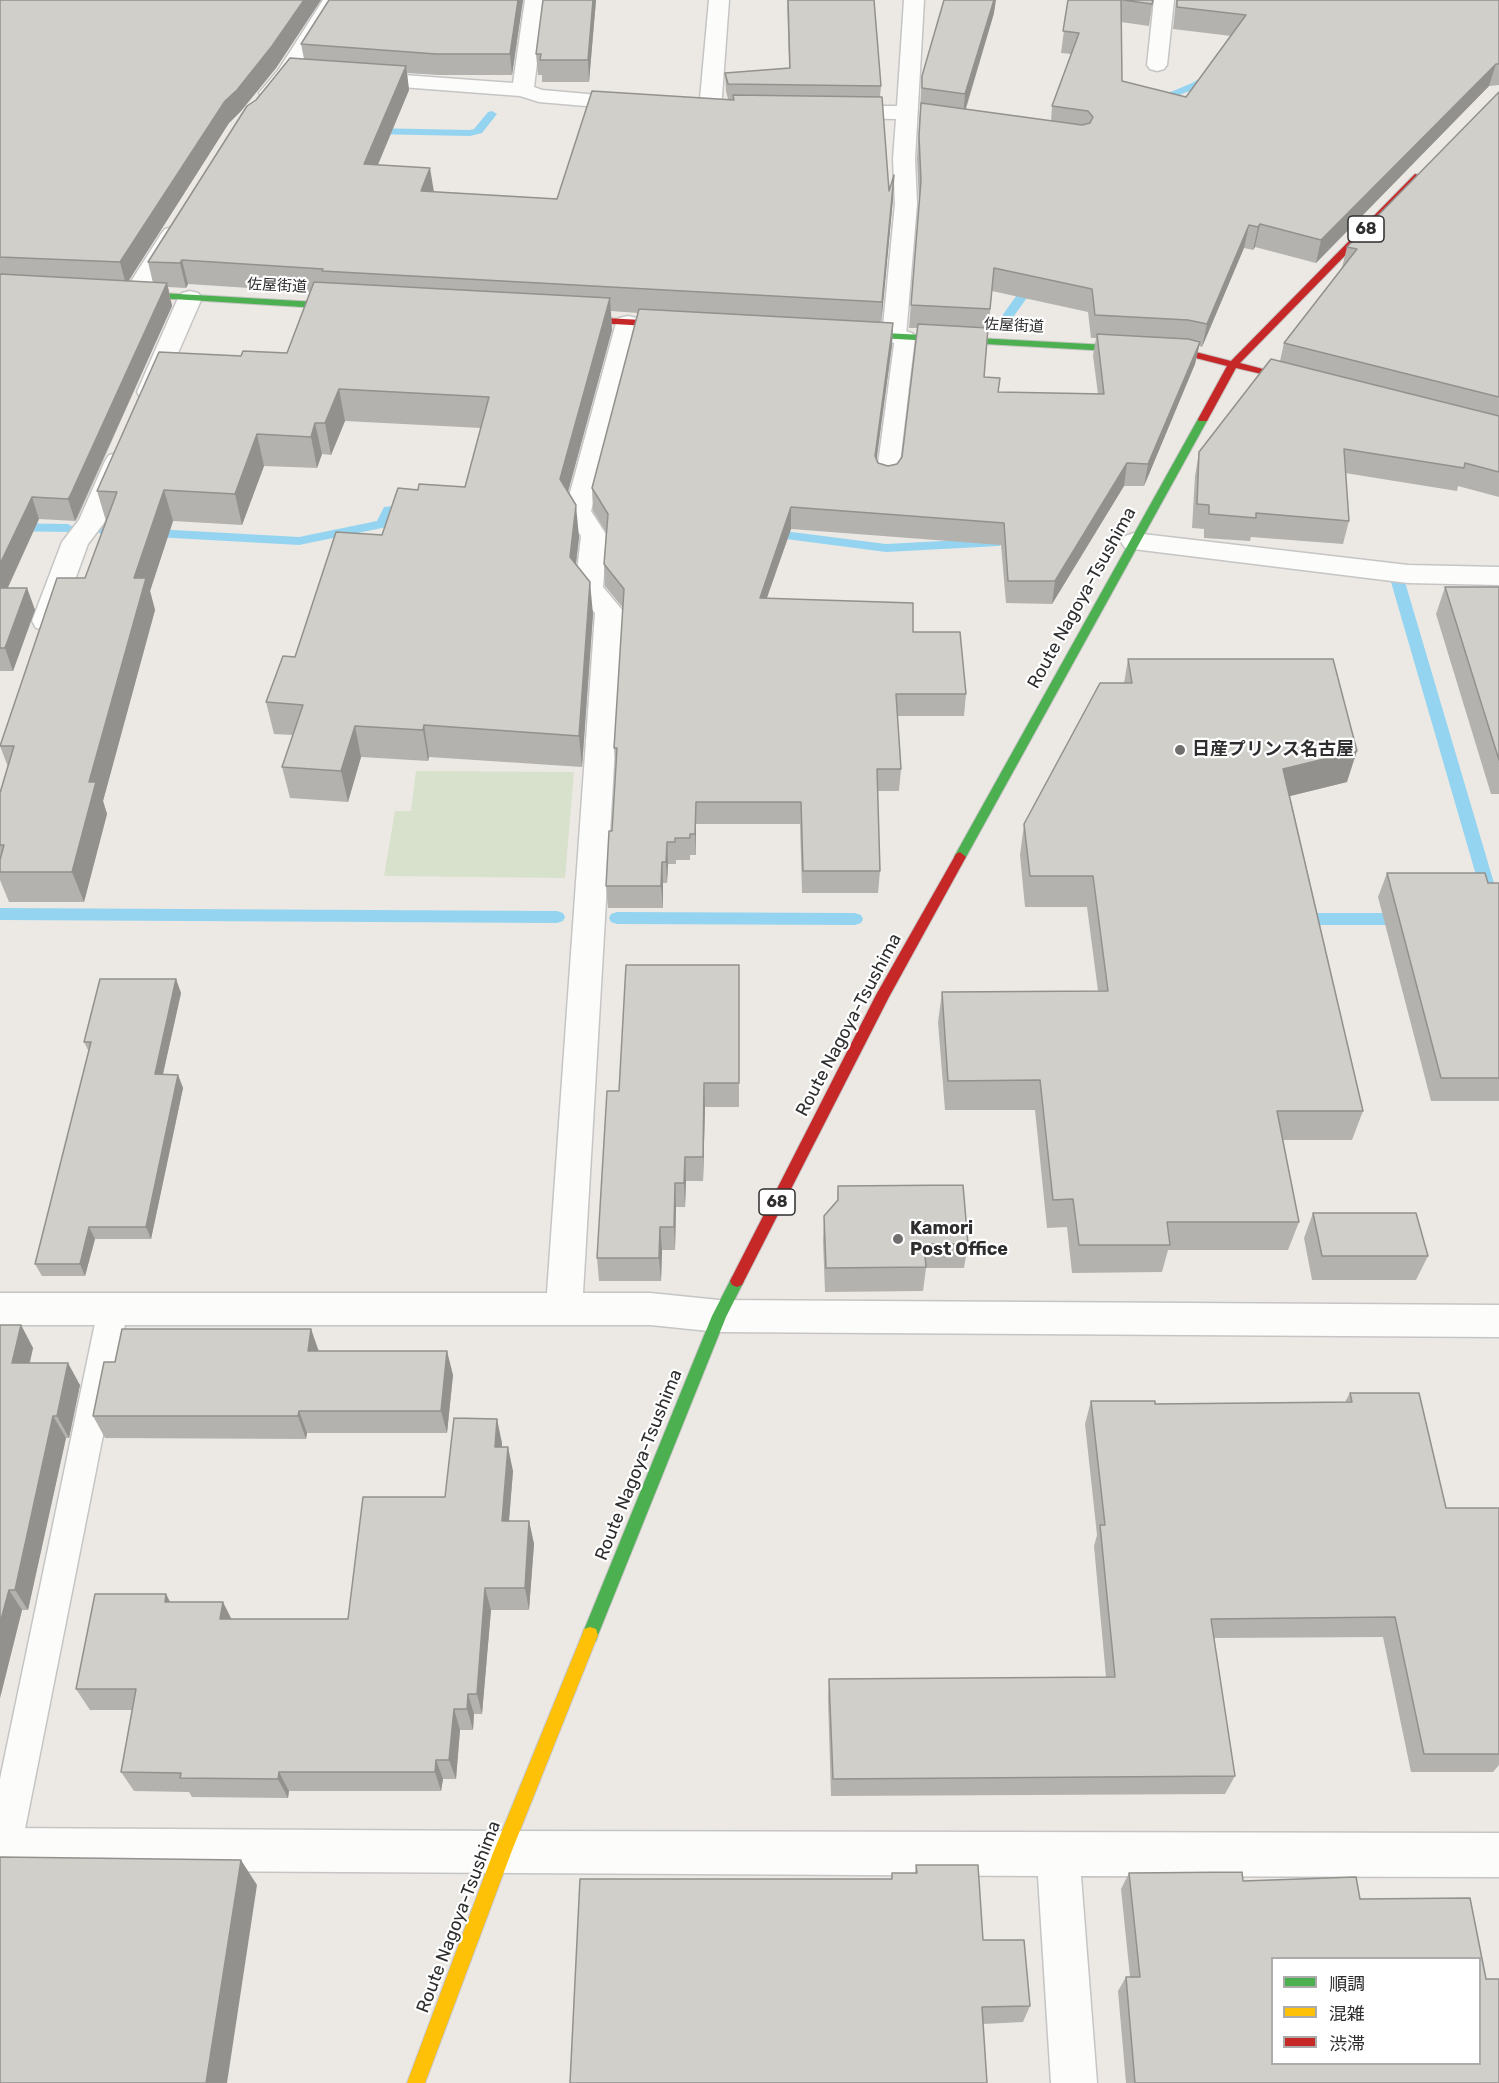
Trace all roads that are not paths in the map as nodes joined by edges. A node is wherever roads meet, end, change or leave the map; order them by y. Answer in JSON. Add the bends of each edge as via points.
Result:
{"nodes":[{"id":1,"x":333,"y":0,"type":"edge"},
{"id":2,"x":535,"y":0,"type":"edge"},
{"id":3,"x":718,"y":0,"type":"edge"},
{"id":4,"x":914,"y":0,"type":"edge"},
{"id":5,"x":1164,"y":0,"type":"edge"},
{"id":6,"x":1158,"y":65,"type":"dead end"},
{"id":7,"x":287,"y":72,"type":"junction"},
{"id":8,"x":310,"y":74,"type":"edge"},
{"id":9,"x":346,"y":77,"type":"edge"},
{"id":10,"x":523,"y":90,"type":"junction"},
{"id":11,"x":653,"y":105,"type":"edge"},
{"id":12,"x":687,"y":108,"type":"edge"},
{"id":13,"x":258,"y":109,"type":"edge"},
{"id":14,"x":710,"y":110,"type":"junction"},
{"id":15,"x":733,"y":110,"type":"edge"},
{"id":16,"x":814,"y":112,"type":"edge"},
{"id":17,"x":911,"y":116,"type":"junction"},
{"id":18,"x":1425,"y":168,"type":"edge"},
{"id":19,"x":185,"y":214,"type":"edge"},
{"id":20,"x":112,"y":293,"type":"edge"},
{"id":21,"x":135,"y":294,"type":"junction"},
{"id":22,"x":190,"y":298,"type":"junction"},
{"id":23,"x":368,"y":308,"type":"edge"},
{"id":24,"x":557,"y":319,"type":"edge"},
{"id":25,"x":628,"y":323,"type":"junction"},
{"id":26,"x":697,"y":326,"type":"edge"},
{"id":27,"x":836,"y":333,"type":"edge"},
{"id":28,"x":900,"y":337,"type":"junction"},
{"id":29,"x":1233,"y":365,"type":"junction"},
{"id":30,"x":1314,"y":385,"type":"edge"},
{"id":31,"x":887,"y":479,"type":"edge"},
{"id":32,"x":1134,"y":542,"type":"junction"},
{"id":33,"x":1499,"y":576,"type":"edge"},
{"id":34,"x":37,"y":645,"type":"edge"},
{"id":35,"x":0,"y":1309,"type":"edge"},
{"id":36,"x":113,"y":1309,"type":"junction"},
{"id":37,"x":564,"y":1309,"type":"junction"},
{"id":38,"x":719,"y":1316,"type":"junction"},
{"id":39,"x":1499,"y":1321,"type":"edge"},
{"id":40,"x":2,"y":1849,"type":"edge"},
{"id":41,"x":502,"y":1853,"type":"junction"},
{"id":42,"x":1058,"y":1854,"type":"junction"},
{"id":43,"x":1499,"y":1855,"type":"edge"},
{"id":44,"x":416,"y":2083,"type":"edge"},
{"id":45,"x":1074,"y":2083,"type":"edge"}],
"edges":[{"from":1,"to":7,"type":"street"},
{"from":2,"to":10,"type":"street"},
{"from":3,"to":14,"type":"street"},
{"from":4,"to":17,"type":"street"},
{"from":5,"to":6,"type":"street"},
{"from":7,"to":8,"type":"street"},
{"from":7,"to":13,"type":"street"},
{"from":9,"to":10,"type":"street"},
{"from":10,"to":11,"type":"street","via":[[539,96]]},
{"from":12,"to":14,"type":"street"},
{"from":14,"to":15,"type":"street"},
{"from":16,"to":17,"type":"street"},
{"from":17,"to":28,"type":"street","via":[[904,159],[906,204]]},
{"from":18,"to":29,"type":"main road","name":"Route Nagoya-Tsushima","number":"68"},
{"from":19,"to":21,"type":"street"},
{"from":20,"to":21,"type":"main road","name":"佐屋街道"},
{"from":21,"to":22,"type":"main road","name":"佐屋街道"},
{"from":22,"to":23,"type":"main road","name":"佐屋街道"},
{"from":22,"to":34,"type":"street","via":[[91,522],[75,542]]},
{"from":24,"to":25,"type":"main road"},
{"from":25,"to":26,"type":"main road"},
{"from":25,"to":37,"type":"street","via":[[578,511],[594,536],[589,589],[609,611]]},
{"from":27,"to":28,"type":"main road","name":"佐屋街道"},
{"from":28,"to":29,"type":"main road","name":"佐屋街道","via":[[1184,352]]},
{"from":28,"to":31,"type":"lane"},
{"from":29,"to":30,"type":"main road","name":"佐屋街道"},
{"from":29,"to":32,"type":"main road","name":"Route Nagoya-Tsushima","number":"68"},
{"from":32,"to":33,"type":"street","via":[[1408,574]]},
{"from":32,"to":38,"type":"main road","name":"Route Nagoya-Tsushima","number":"68","via":[[883,995]]},
{"from":35,"to":36,"type":"street"},
{"from":36,"to":37,"type":"street"},
{"from":36,"to":40,"type":"lane"},
{"from":37,"to":38,"type":"street","via":[[650,1309]]},
{"from":38,"to":39,"type":"street"},
{"from":38,"to":41,"type":"main road","name":"Route Nagoya-Tsushima","number":"68"},
{"from":40,"to":41,"type":"street"},
{"from":41,"to":42,"type":"street"},
{"from":41,"to":44,"type":"main road","name":"Route Nagoya-Tsushima","number":"68"},
{"from":42,"to":43,"type":"street"},
{"from":42,"to":45,"type":"street"}]}
